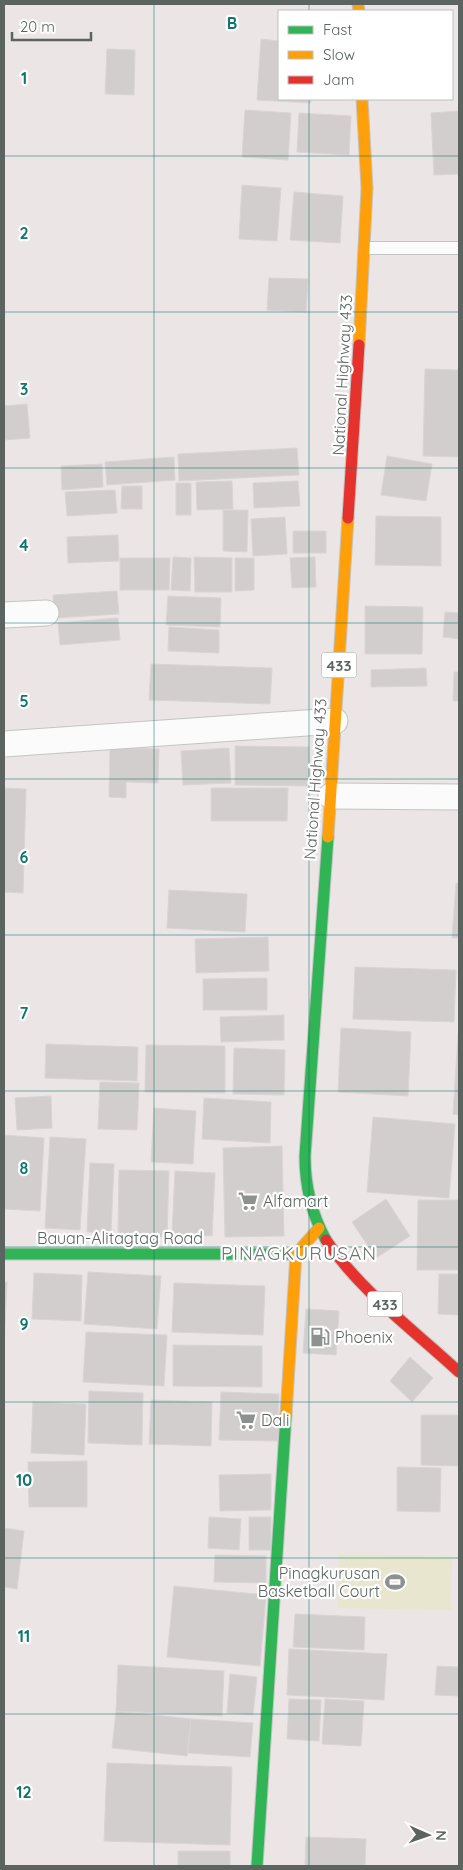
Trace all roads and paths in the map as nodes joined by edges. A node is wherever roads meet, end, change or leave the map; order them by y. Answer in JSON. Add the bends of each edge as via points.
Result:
{"nodes":[{"id":1,"x":362,"y":100,"type":"edge"},
{"id":2,"x":365,"y":248,"type":"junction"},
{"id":3,"x":459,"y":248,"type":"edge"},
{"id":4,"x":46,"y":613,"type":"dead end"},
{"id":5,"x":4,"y":615,"type":"edge"},
{"id":6,"x":335,"y":721,"type":"junction"},
{"id":7,"x":4,"y":744,"type":"edge"},
{"id":8,"x":330,"y":796,"type":"junction"},
{"id":9,"x":459,"y":797,"type":"edge"},
{"id":10,"x":319,"y":1228,"type":"junction"},
{"id":11,"x":4,"y":1254,"type":"edge"},
{"id":12,"x":296,"y":1254,"type":"junction"},
{"id":13,"x":459,"y":1372,"type":"edge"},
{"id":14,"x":257,"y":1866,"type":"edge"}],
"edges":[{"from":1,"to":2,"type":"main road","name":"National Highway 433","number":"433","via":[[367,188]]},
{"from":2,"to":3,"type":"lane"},
{"from":2,"to":6,"type":"main road","name":"National Highway 433","number":"433"},
{"from":4,"to":5,"type":"street"},
{"from":6,"to":7,"type":"street"},
{"from":6,"to":8,"type":"main road","name":"National Highway 433","number":"433"},
{"from":8,"to":9,"type":"street"},
{"from":8,"to":10,"type":"main road","name":"National Highway 433","number":"433","via":[[306,1123],[308,1190]]},
{"from":10,"to":12,"type":"main road"},
{"from":10,"to":13,"type":"main road","name":"National Highway 433","number":"433","via":[[350,1272]]},
{"from":11,"to":12,"type":"main road","name":"Bauan-Alitagtag Road"},
{"from":12,"to":14,"type":"main road"}]}
